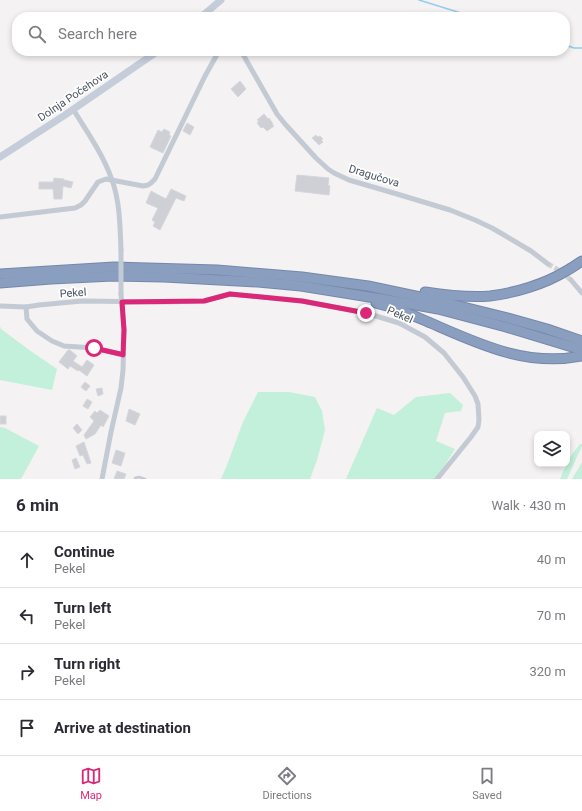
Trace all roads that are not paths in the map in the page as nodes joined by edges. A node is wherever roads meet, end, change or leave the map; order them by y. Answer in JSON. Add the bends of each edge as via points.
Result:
{"nodes":[{"id":1,"x":221,"y":0,"type":"edge"},
{"id":2,"x":209,"y":12,"type":"edge"},
{"id":3,"x":151,"y":56,"type":"edge"},
{"id":4,"x":216,"y":56,"type":"edge"},
{"id":5,"x":244,"y":56,"type":"edge"},
{"id":6,"x":73,"y":109,"type":"junction"},
{"id":7,"x":0,"y":157,"type":"edge"},
{"id":8,"x":112,"y":180,"type":"junction"},
{"id":9,"x":0,"y":217,"type":"edge"},
{"id":10,"x":582,"y":261,"type":"edge"},
{"id":11,"x":548,"y":264,"type":"tunnel mouth"},
{"id":12,"x":0,"y":274,"type":"edge"},
{"id":13,"x":570,"y":280,"type":"tunnel mouth"},
{"id":14,"x":0,"y":283,"type":"edge"},
{"id":15,"x":368,"y":286,"type":"junction"},
{"id":16,"x":336,"y":291,"type":"junction"},
{"id":17,"x":582,"y":293,"type":"edge"},
{"id":18,"x":122,"y":302,"type":"junction"},
{"id":19,"x":0,"y":306,"type":"edge"},
{"id":20,"x":26,"y":307,"type":"junction"},
{"id":21,"x":582,"y":341,"type":"edge"},
{"id":22,"x":582,"y":350,"type":"edge"},
{"id":23,"x":123,"y":355,"type":"junction"},
{"id":24,"x":582,"y":356,"type":"edge"},
{"id":25,"x":135,"y":478,"type":"dead end"},
{"id":26,"x":102,"y":479,"type":"edge"},
{"id":27,"x":145,"y":479,"type":"edge"},
{"id":28,"x":438,"y":479,"type":"edge"}],
"edges":[{"from":1,"to":2,"type":"main road"},
{"from":3,"to":6,"type":"main road","name":"Dolnja Počehova"},
{"from":4,"to":8,"type":"street","via":[[151,184],[143,186]]},
{"from":5,"to":11,"type":"street","name":"Dragučova","via":[[277,114],[328,169],[349,180],[475,220],[531,251]]},
{"from":6,"to":7,"type":"main road","name":"Dolnja Počehova"},
{"from":6,"to":8,"type":"street","via":[[100,153]]},
{"from":8,"to":9,"type":"street","via":[[98,182],[85,201],[75,208]]},
{"from":8,"to":18,"type":"street","bridge":true,"via":[[120,216]]},
{"from":10,"to":15,"type":"highway","via":[[542,283],[489,296],[439,294],[378,284]]},
{"from":12,"to":15,"type":"highway","via":[[114,267],[174,268],[259,273]]},
{"from":13,"to":17,"type":"street"},
{"from":14,"to":16,"type":"highway","via":[[113,276],[164,277],[258,282]]},
{"from":15,"to":21,"type":"highway","via":[[470,308]]},
{"from":16,"to":22,"type":"highway","via":[[438,309]]},
{"from":16,"to":24,"type":"highway","via":[[408,313],[492,349],[532,358]]},
{"from":18,"to":20,"type":"street","name":"Pekel","via":[[82,301]]},
{"from":18,"to":23,"type":"street"},
{"from":18,"to":28,"type":"street","name":"Pekel","via":[[204,301],[230,294],[302,301],[366,313],[399,323],[425,337],[444,353],[463,377],[475,396],[480,420],[471,437]]},
{"from":19,"to":20,"type":"street","name":"Pekel"},
{"from":20,"to":23,"type":"street","via":[[27,319],[37,331],[52,341],[64,346],[94,348]]},
{"from":23,"to":26,"type":"street","via":[[121,388]]},
{"from":25,"to":27,"type":"lane"}]}
